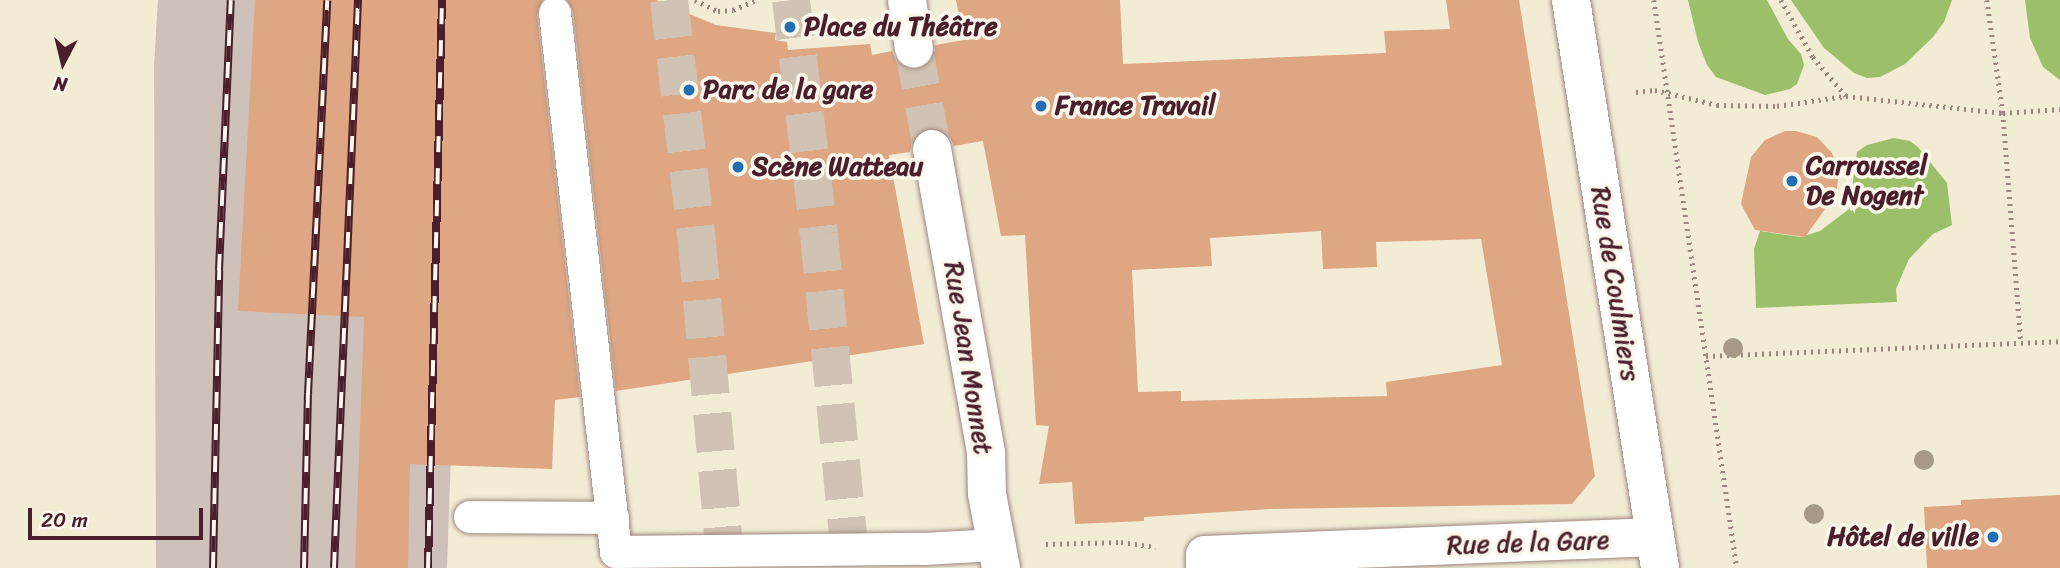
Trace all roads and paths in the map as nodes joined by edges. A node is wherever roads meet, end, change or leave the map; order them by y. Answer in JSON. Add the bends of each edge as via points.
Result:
{"nodes":[{"id":1,"x":695,"y":0,"type":"edge"},
{"id":2,"x":756,"y":0,"type":"edge"},
{"id":3,"x":906,"y":0,"type":"edge"},
{"id":4,"x":1571,"y":0,"type":"edge"},
{"id":5,"x":1654,"y":0,"type":"edge"},
{"id":6,"x":1780,"y":0,"type":"edge"},
{"id":7,"x":1987,"y":0,"type":"edge"},
{"id":8,"x":555,"y":13,"type":"dead end"},
{"id":9,"x":914,"y":49,"type":"tunnel mouth"},
{"id":10,"x":1631,"y":93,"type":"dead end"},
{"id":11,"x":1667,"y":93,"type":"junction"},
{"id":12,"x":1846,"y":96,"type":"junction"},
{"id":13,"x":2060,"y":109,"type":"edge"},
{"id":14,"x":2003,"y":113,"type":"junction"},
{"id":15,"x":932,"y":149,"type":"tunnel mouth"},
{"id":16,"x":2060,"y":341,"type":"edge"},
{"id":17,"x":2021,"y":342,"type":"junction"},
{"id":18,"x":1706,"y":356,"type":"junction"},
{"id":19,"x":470,"y":517,"type":"dead end"},
{"id":20,"x":613,"y":518,"type":"junction"},
{"id":21,"x":1121,"y":542,"type":"dead end"},
{"id":22,"x":1056,"y":544,"type":"dead end"},
{"id":23,"x":1657,"y":553,"type":"edge"},
{"id":24,"x":998,"y":557,"type":"edge"},
{"id":25,"x":1205,"y":568,"type":"edge"},
{"id":26,"x":1737,"y":568,"type":"edge"}],
"edges":[{"from":1,"to":2,"type":"path","via":[[718,11]]},
{"from":3,"to":9,"type":"street"},
{"from":4,"to":23,"type":"street","name":"Rue de Coulmiers"},
{"from":5,"to":11,"type":"path"},
{"from":6,"to":12,"type":"path","via":[[1813,57]]},
{"from":7,"to":14,"type":"path"},
{"from":8,"to":20,"type":"lane"},
{"from":10,"to":11,"type":"path"},
{"from":11,"to":12,"type":"path","via":[[1717,106],[1777,106]]},
{"from":11,"to":18,"type":"path"},
{"from":12,"to":14,"type":"path"},
{"from":13,"to":14,"type":"path"},
{"from":14,"to":17,"type":"path"},
{"from":15,"to":24,"type":"street","name":"Rue Jean Monnet","via":[[986,453],[987,494]]},
{"from":16,"to":17,"type":"path"},
{"from":17,"to":18,"type":"path"},
{"from":18,"to":26,"type":"path"},
{"from":19,"to":20,"type":"lane"},
{"from":20,"to":24,"type":"lane","via":[[616,552],[924,549]]},
{"from":21,"to":22,"type":"path"},
{"from":23,"to":25,"type":"street","name":"Rue de la Gare","via":[[1205,555]]}]}
